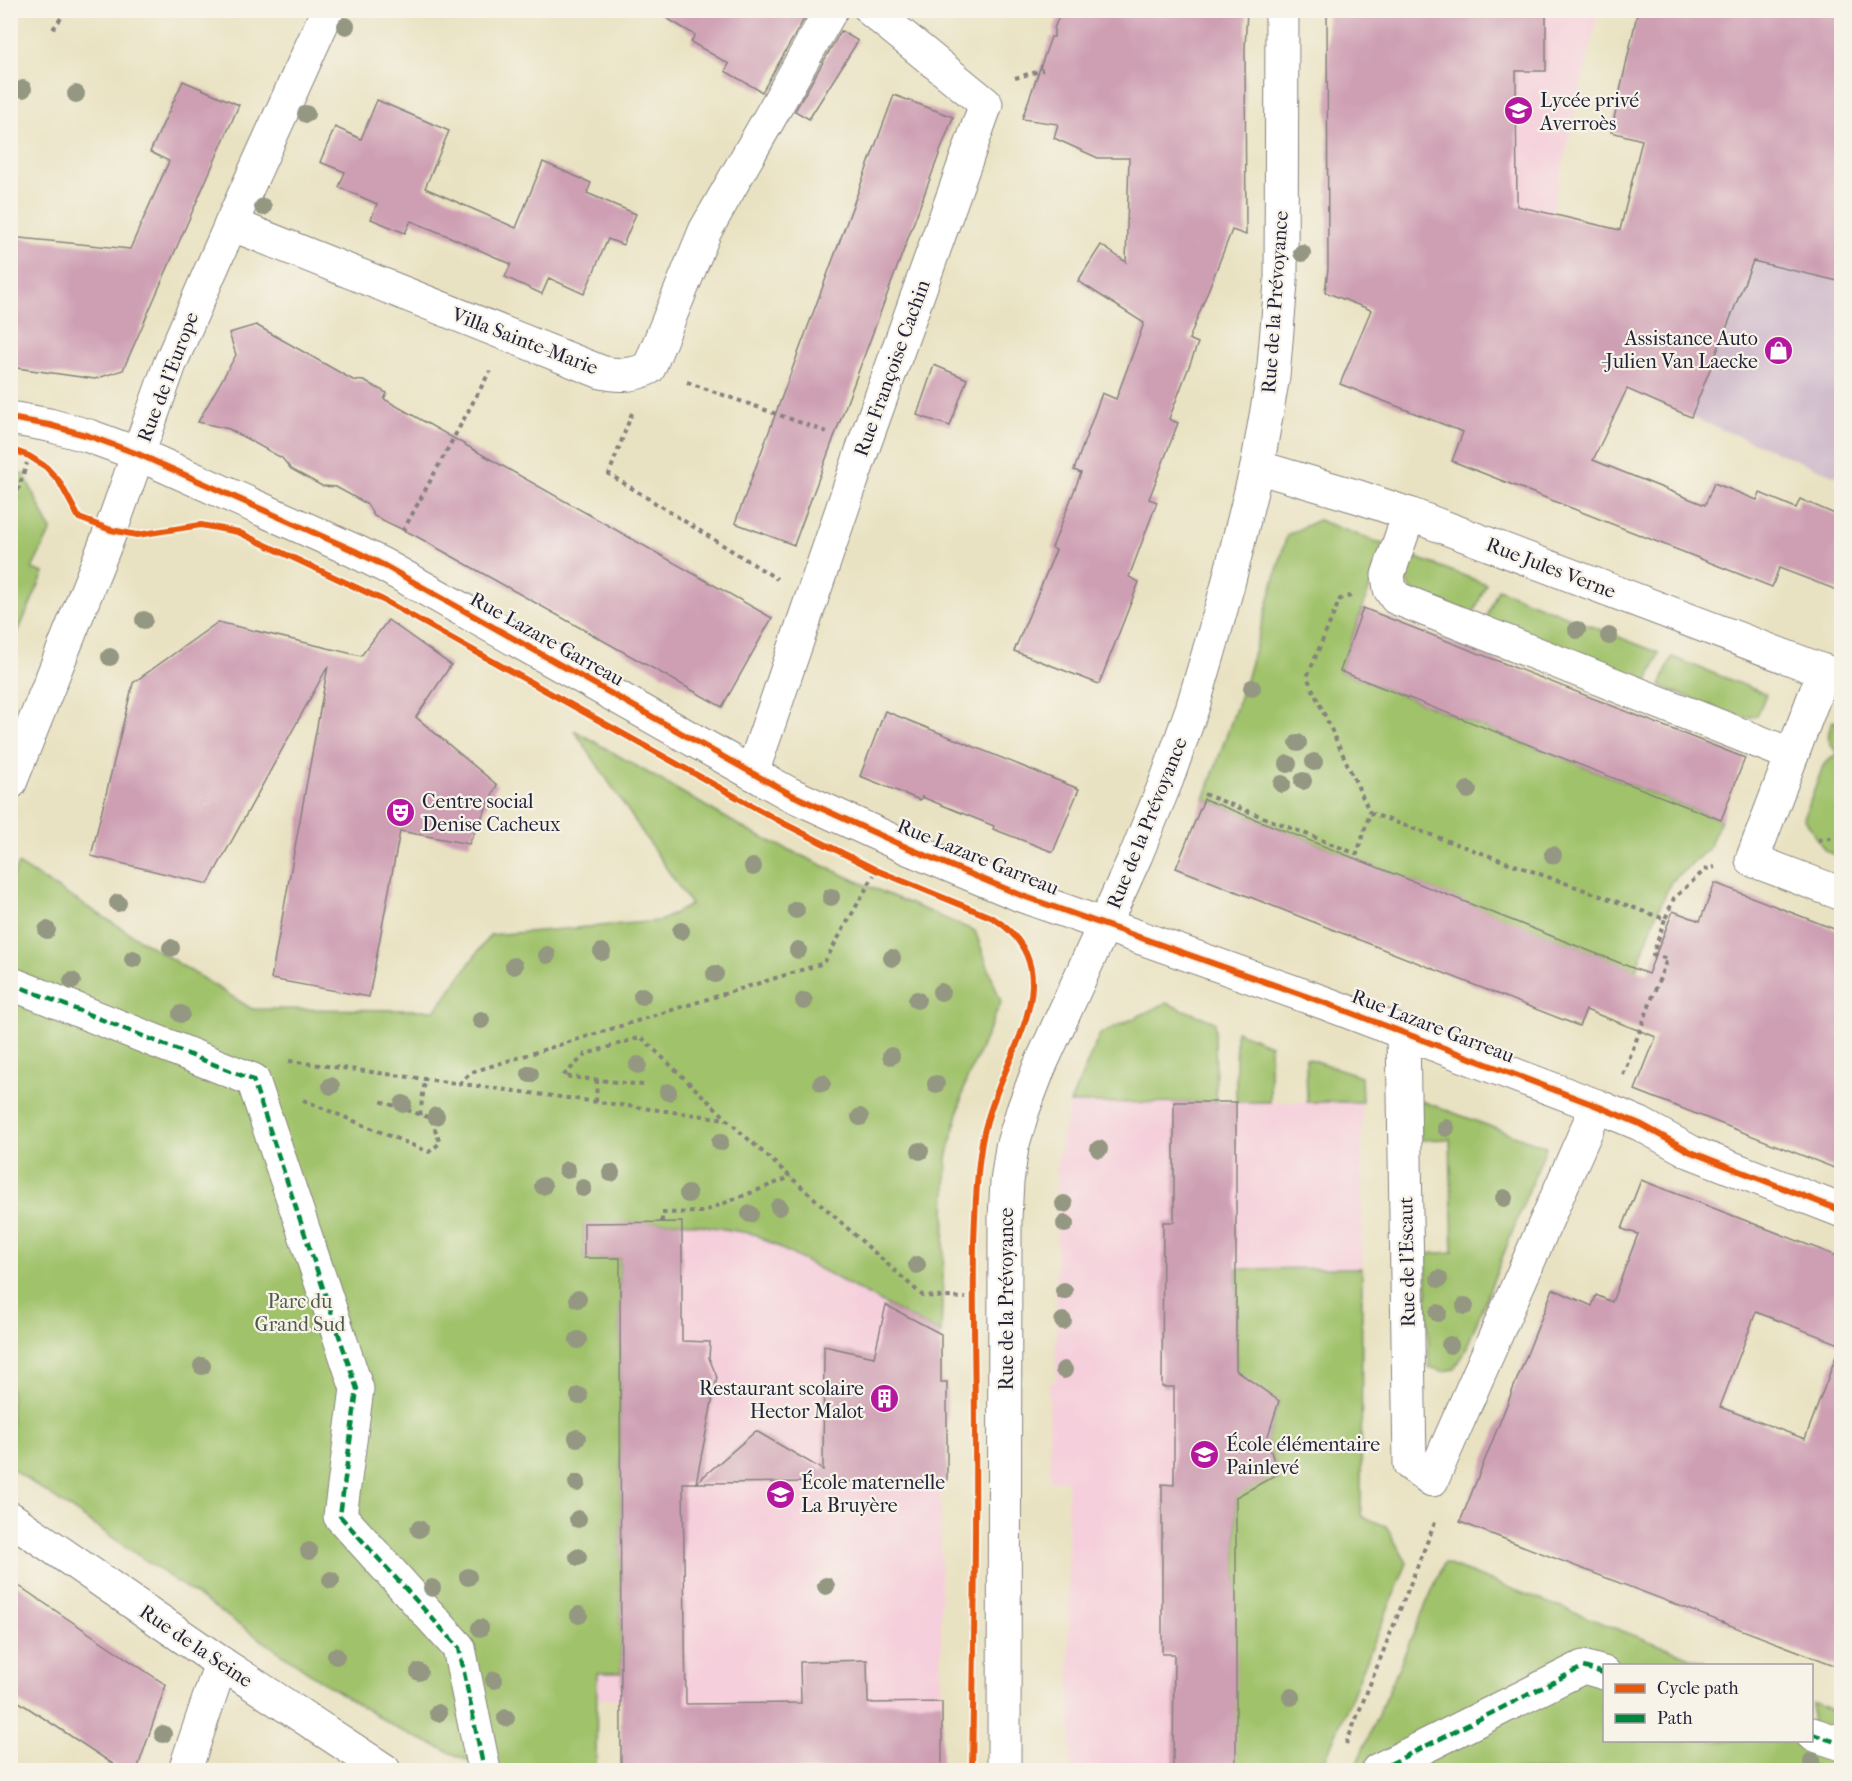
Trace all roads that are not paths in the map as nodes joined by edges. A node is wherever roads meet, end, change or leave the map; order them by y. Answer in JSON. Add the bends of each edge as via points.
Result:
{"nodes":[{"id":1,"x":328,"y":10,"type":"edge"},
{"id":2,"x":831,"y":10,"type":"edge"},
{"id":3,"x":871,"y":10,"type":"edge"},
{"id":4,"x":1282,"y":10,"type":"edge"},
{"id":5,"x":231,"y":224,"type":"junction"},
{"id":6,"x":10,"y":418,"type":"edge"},
{"id":7,"x":138,"y":454,"type":"junction"},
{"id":8,"x":1257,"y":467,"type":"junction"},
{"id":9,"x":1409,"y":514,"type":"junction"},
{"id":10,"x":1833,"y":674,"type":"edge"},
{"id":11,"x":1792,"y":755,"type":"junction"},
{"id":12,"x":752,"y":773,"type":"junction"},
{"id":13,"x":10,"y":783,"type":"edge"},
{"id":14,"x":1842,"y":894,"type":"edge"},
{"id":15,"x":1105,"y":924,"type":"junction"},
{"id":16,"x":10,"y":983,"type":"edge"},
{"id":17,"x":1403,"y":1032,"type":"junction"},
{"id":18,"x":1604,"y":1108,"type":"junction"},
{"id":19,"x":1842,"y":1212,"type":"edge"},
{"id":20,"x":10,"y":1518,"type":"edge"},
{"id":21,"x":221,"y":1664,"type":"junction"},
{"id":22,"x":1603,"y":1672,"type":"edge"},
{"id":23,"x":1813,"y":1734,"type":"edge"},
{"id":24,"x":1842,"y":1744,"type":"edge"},
{"id":25,"x":185,"y":1770,"type":"edge"},
{"id":26,"x":384,"y":1770,"type":"edge"},
{"id":27,"x":484,"y":1770,"type":"edge"},
{"id":28,"x":1004,"y":1770,"type":"edge"},
{"id":29,"x":1378,"y":1770,"type":"edge"}],
"edges":[{"from":1,"to":5,"type":"street","name":"Rue de l'Europe"},
{"from":2,"to":5,"type":"street","name":"Villa Sainte-Marie","via":[[705,231],[649,368],[636,374],[601,372]]},
{"from":3,"to":12,"type":"street","name":"Rue Françoise Cachin","via":[[986,104]]},
{"from":4,"to":8,"type":"street","name":"Rue de la Prévoyance","via":[[1281,283],[1273,376]]},
{"from":5,"to":7,"type":"street","name":"Rue de l'Europe","via":[[170,364]]},
{"from":6,"to":7,"type":"street","name":"Rue Lazare Garreau","via":[[89,436]]},
{"from":7,"to":12,"type":"street","name":"Rue Lazare Garreau","via":[[385,566]]},
{"from":7,"to":13,"type":"street","name":"Rue de l'Europe"},
{"from":8,"to":9,"type":"street","name":"Rue Jules Verne"},
{"from":8,"to":15,"type":"street","name":"Rue de la Prévoyance","via":[[1192,706],[1167,779]]},
{"from":9,"to":10,"type":"street","name":"Rue Jules Verne"},
{"from":9,"to":11,"type":"street","via":[[1388,575],[1396,598]]},
{"from":10,"to":11,"type":"street"},
{"from":11,"to":14,"type":"street","via":[[1752,860]]},
{"from":12,"to":15,"type":"street","name":"Rue Lazare Garreau","via":[[967,874]]},
{"from":15,"to":17,"type":"street","name":"Rue Lazare Garreau"},
{"from":15,"to":28,"type":"street","name":"Rue de la Prévoyance","via":[[1039,1068],[1012,1147],[1006,1182]]},
{"from":16,"to":27,"type":"street","via":[[253,1080],[357,1389],[340,1516],[459,1648]]},
{"from":17,"to":18,"type":"street","name":"Rue Lazare Garreau"},
{"from":17,"to":18,"type":"street","name":"Rue de l'Escaut","via":[[1410,1464],[1432,1480]]},
{"from":18,"to":19,"type":"street","name":"Rue Lazare Garreau","via":[[1691,1152]]},
{"from":20,"to":21,"type":"street","name":"Rue de la Seine"},
{"from":21,"to":25,"type":"street"},
{"from":21,"to":26,"type":"street","name":"Rue de la Seine"},
{"from":22,"to":29,"type":"street","via":[[1583,1667]]},
{"from":23,"to":24,"type":"street"}]}
